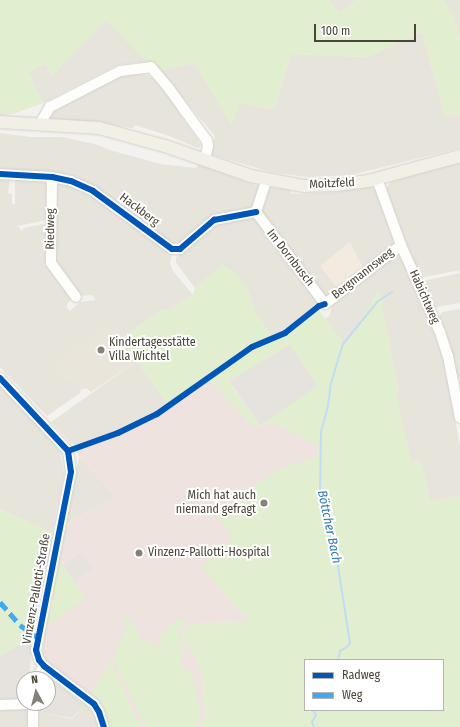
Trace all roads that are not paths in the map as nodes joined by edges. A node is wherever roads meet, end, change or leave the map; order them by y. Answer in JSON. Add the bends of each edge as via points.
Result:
{"nodes":[{"id":1,"x":0,"y":122,"type":"edge"},
{"id":2,"x":40,"y":124,"type":"junction"},
{"id":3,"x":460,"y":156,"type":"edge"},
{"id":4,"x":205,"y":160,"type":"junction"},
{"id":5,"x":0,"y":174,"type":"edge"},
{"id":6,"x":52,"y":177,"type":"junction"},
{"id":7,"x":377,"y":179,"type":"junction"},
{"id":8,"x":267,"y":180,"type":"junction"},
{"id":9,"x":256,"y":212,"type":"junction"},
{"id":10,"x":401,"y":245,"type":"junction"},
{"id":11,"x":76,"y":297,"type":"dead end"},
{"id":12,"x":325,"y":304,"type":"joint"},
{"id":13,"x":0,"y":378,"type":"edge"},
{"id":14,"x":460,"y":418,"type":"edge"},
{"id":15,"x":44,"y":666,"type":"junction"},
{"id":16,"x":41,"y":671,"type":"edge"},
{"id":17,"x":16,"y":704,"type":"edge"},
{"id":18,"x":0,"y":705,"type":"edge"},
{"id":19,"x":33,"y":711,"type":"edge"},
{"id":20,"x":33,"y":727,"type":"edge"},
{"id":21,"x":104,"y":727,"type":"edge"}],
"edges":[{"from":1,"to":2,"type":"main road","name":"Moitzfeld"},
{"from":2,"to":4,"type":"main road","name":"Moitzfeld","via":[[99,128]]},
{"from":2,"to":4,"type":"street","via":[[50,107],[120,71],[151,67],[207,141]]},
{"from":3,"to":7,"type":"main road","name":"Moitzfeld"},
{"from":4,"to":8,"type":"main road","name":"Moitzfeld"},
{"from":5,"to":6,"type":"street","name":"Hackberg"},
{"from":6,"to":9,"type":"street","name":"Hackberg","via":[[71,181],[93,191],[172,249],[180,249],[214,220]]},
{"from":6,"to":11,"type":"street","name":"Riedweg","via":[[51,263]]},
{"from":7,"to":8,"type":"main road","name":"Moitzfeld","via":[[319,186]]},
{"from":7,"to":10,"type":"street","name":"Habichtweg"},
{"from":8,"to":9,"type":"street"},
{"from":9,"to":12,"type":"street","name":"Im Dornbusch"},
{"from":10,"to":12,"type":"street","name":"Bergmannsweg"},
{"from":10,"to":14,"type":"street","name":"Habichtweg","via":[[440,332],[448,356]]},
{"from":13,"to":15,"type":"street","name":"Vinzenz-Pallotti-Straße","via":[[68,451],[70,472],[36,643],[37,655]]},
{"from":15,"to":16,"type":"street"},
{"from":15,"to":21,"type":"street","name":"Vinzenz-Pallotti-Straße","via":[[94,704]]},
{"from":17,"to":18,"type":"street"},
{"from":19,"to":20,"type":"street"}]}
